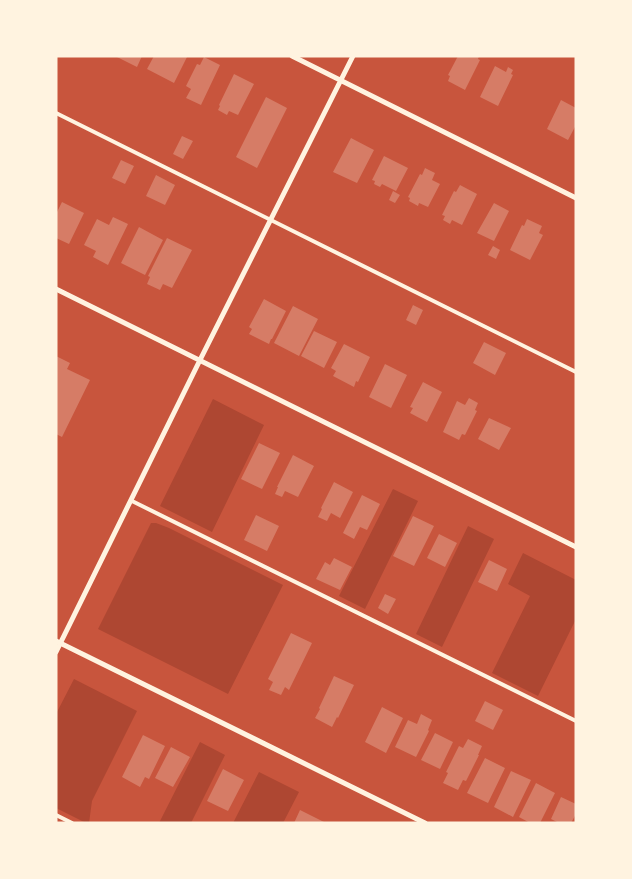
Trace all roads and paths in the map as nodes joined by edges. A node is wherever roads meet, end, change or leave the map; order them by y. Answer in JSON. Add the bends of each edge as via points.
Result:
{"nodes":[{"id":1,"x":292,"y":56,"type":"edge"},
{"id":2,"x":353,"y":56,"type":"edge"},
{"id":3,"x":341,"y":81,"type":"junction"},
{"id":4,"x":56,"y":112,"type":"edge"},
{"id":5,"x":576,"y":198,"type":"edge"},
{"id":6,"x":271,"y":220,"type":"junction"},
{"id":7,"x":56,"y":289,"type":"edge"},
{"id":8,"x":200,"y":360,"type":"junction"},
{"id":9,"x":576,"y":372,"type":"edge"},
{"id":10,"x":132,"y":501,"type":"junction"},
{"id":11,"x":576,"y":547,"type":"edge"},
{"id":12,"x":59,"y":642,"type":"edge"},
{"id":13,"x":56,"y":652,"type":"edge"},
{"id":14,"x":576,"y":721,"type":"edge"},
{"id":15,"x":56,"y":815,"type":"edge"},
{"id":16,"x":72,"y":823,"type":"edge"},
{"id":17,"x":425,"y":823,"type":"edge"}],
"edges":[{"from":1,"to":3,"type":"street"},
{"from":2,"to":3,"type":"street"},
{"from":3,"to":5,"type":"street"},
{"from":3,"to":6,"type":"street"},
{"from":4,"to":6,"type":"lane"},
{"from":6,"to":8,"type":"street"},
{"from":6,"to":9,"type":"lane"},
{"from":7,"to":8,"type":"street"},
{"from":8,"to":10,"type":"street"},
{"from":8,"to":11,"type":"street"},
{"from":10,"to":12,"type":"street"},
{"from":10,"to":14,"type":"lane"},
{"from":12,"to":13,"type":"street"},
{"from":12,"to":17,"type":"street"},
{"from":15,"to":16,"type":"lane"}]}
